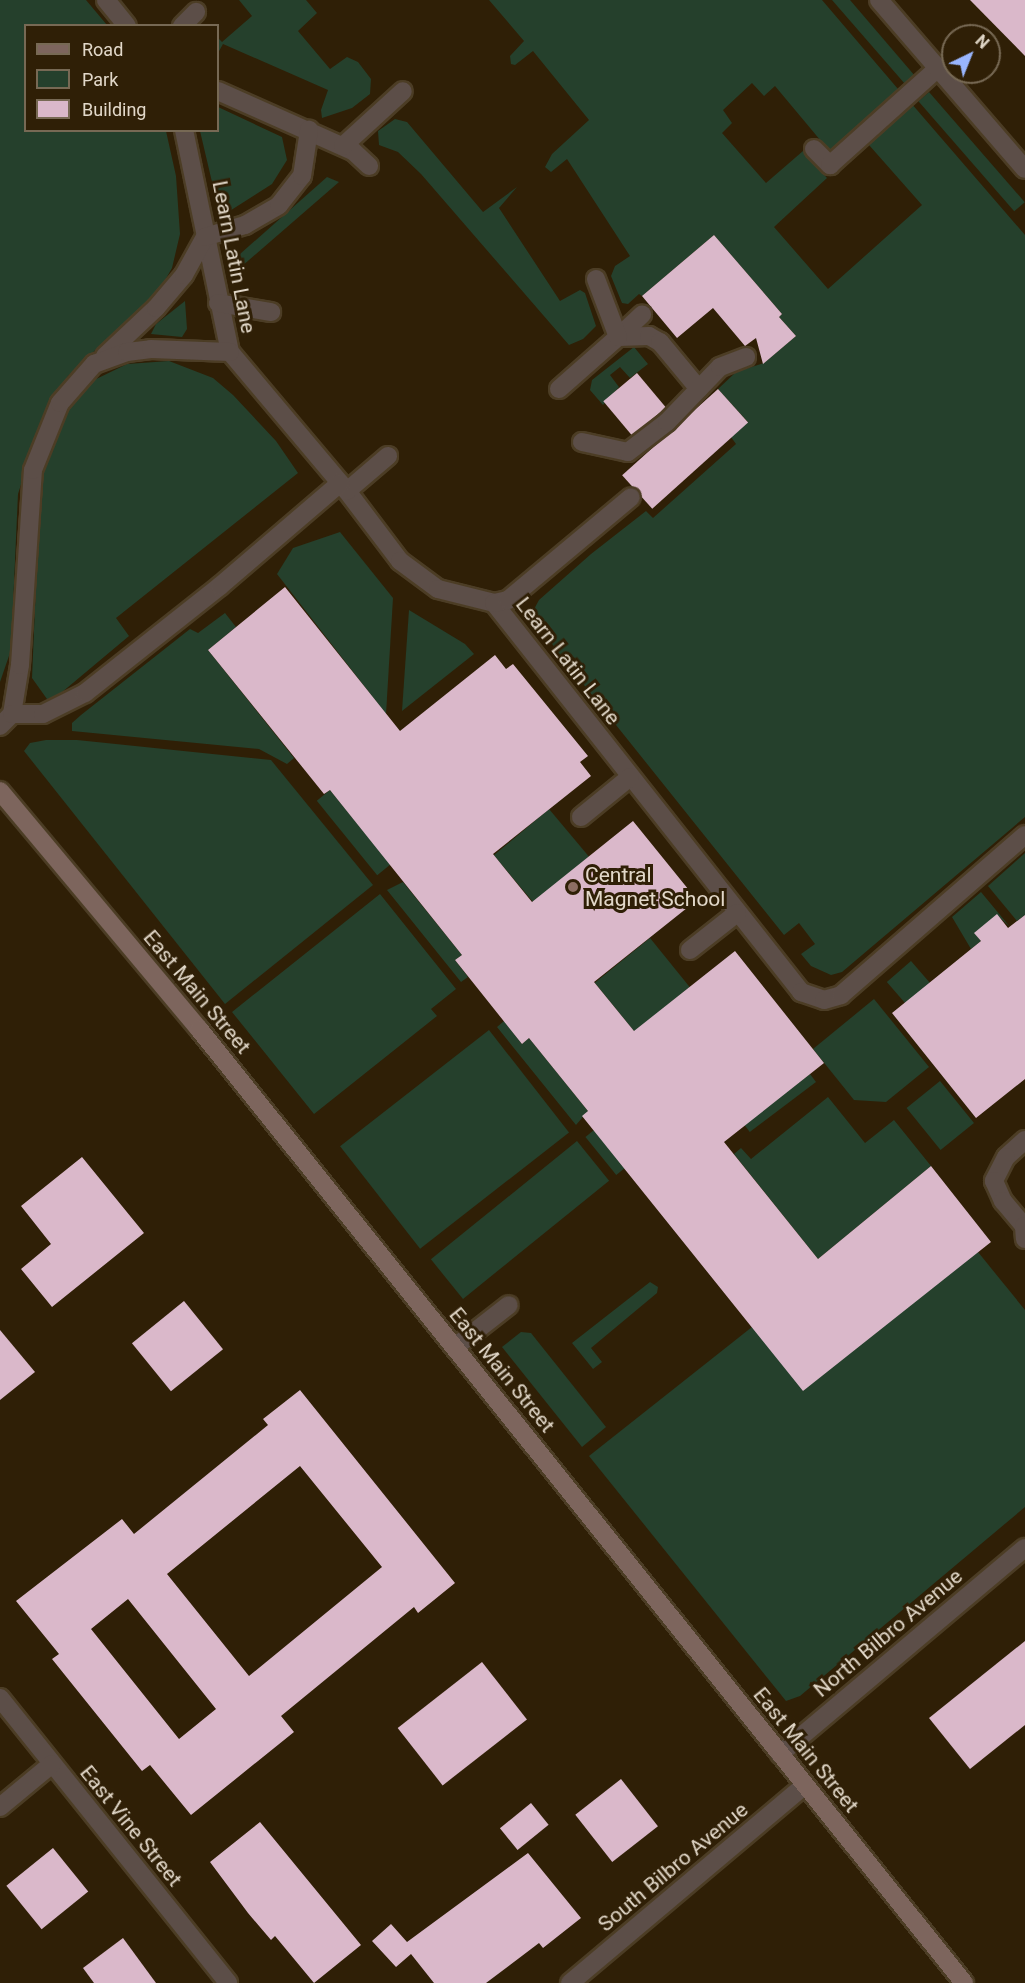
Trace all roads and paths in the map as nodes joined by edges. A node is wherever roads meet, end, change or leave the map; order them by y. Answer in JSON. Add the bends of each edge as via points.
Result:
{"nodes":[{"id":1,"x":106,"y":0,"type":"edge"},
{"id":2,"x":879,"y":0,"type":"edge"},
{"id":3,"x":196,"y":12,"type":"dead end"},
{"id":4,"x":125,"y":24,"type":"edge"},
{"id":5,"x":184,"y":24,"type":"edge"},
{"id":6,"x":938,"y":68,"type":"junction"},
{"id":7,"x":219,"y":91,"type":"edge"},
{"id":8,"x":403,"y":91,"type":"dead end"},
{"id":9,"x":309,"y":130,"type":"junction"},
{"id":10,"x":184,"y":132,"type":"edge"},
{"id":11,"x":344,"y":146,"type":"junction"},
{"id":12,"x":814,"y":149,"type":"dead end"},
{"id":13,"x":369,"y":166,"type":"dead end"},
{"id":14,"x":1025,"y":169,"type":"edge"},
{"id":15,"x":205,"y":237,"type":"junction"},
{"id":16,"x":596,"y":279,"type":"dead end"},
{"id":17,"x":218,"y":303,"type":"junction"},
{"id":18,"x":271,"y":312,"type":"dead end"},
{"id":19,"x":642,"y":315,"type":"dead end"},
{"id":20,"x":618,"y":337,"type":"junction"},
{"id":21,"x":230,"y":352,"type":"junction"},
{"id":22,"x":746,"y":357,"type":"dead end"},
{"id":23,"x":94,"y":364,"type":"junction"},
{"id":24,"x":559,"y":389,"type":"dead end"},
{"id":25,"x":699,"y":389,"type":"junction"},
{"id":26,"x":582,"y":442,"type":"dead end"},
{"id":27,"x":388,"y":456,"type":"dead end"},
{"id":28,"x":343,"y":487,"type":"junction"},
{"id":29,"x":631,"y":497,"type":"dead end"},
{"id":30,"x":494,"y":603,"type":"junction"},
{"id":31,"x":6,"y":720,"type":"edge"},
{"id":32,"x":630,"y":777,"type":"junction"},
{"id":33,"x":0,"y":791,"type":"edge"},
{"id":34,"x":580,"y":817,"type":"dead end"},
{"id":35,"x":1025,"y":835,"type":"edge"},
{"id":36,"x":737,"y":913,"type":"junction"},
{"id":37,"x":690,"y":950,"type":"dead end"},
{"id":38,"x":1025,"y":1140,"type":"edge"},
{"id":39,"x":1025,"y":1239,"type":"edge"},
{"id":40,"x":509,"y":1305,"type":"dead end"},
{"id":41,"x":455,"y":1347,"type":"junction"},
{"id":42,"x":1025,"y":1548,"type":"edge"},
{"id":43,"x":0,"y":1698,"type":"edge"},
{"id":44,"x":780,"y":1754,"type":"junction"},
{"id":45,"x":52,"y":1764,"type":"junction"},
{"id":46,"x":806,"y":1785,"type":"junction"},
{"id":47,"x":0,"y":1807,"type":"edge"},
{"id":48,"x":228,"y":1983,"type":"edge"},
{"id":49,"x":570,"y":1983,"type":"edge"},
{"id":50,"x":964,"y":1983,"type":"edge"}],
"edges":[{"from":1,"to":4,"type":"street"},
{"from":2,"to":6,"type":"street"},
{"from":3,"to":5,"type":"street"},
{"from":6,"to":12,"type":"street","via":[[830,165]]},
{"from":6,"to":14,"type":"street"},
{"from":7,"to":9,"type":"street"},
{"from":8,"to":11,"type":"street"},
{"from":9,"to":11,"type":"street"},
{"from":9,"to":15,"type":"street","via":[[302,176],[279,205],[245,225]]},
{"from":10,"to":15,"type":"street","name":"Learn Latin Lane"},
{"from":11,"to":13,"type":"street"},
{"from":15,"to":17,"type":"street","name":"Learn Latin Lane"},
{"from":15,"to":23,"type":"street","via":[[184,275],[156,308]]},
{"from":16,"to":20,"type":"street"},
{"from":17,"to":18,"type":"street"},
{"from":17,"to":21,"type":"street","name":"Learn Latin Lane"},
{"from":19,"to":20,"type":"street"},
{"from":20,"to":24,"type":"street"},
{"from":20,"to":25,"type":"street","via":[[648,336],[660,342]]},
{"from":21,"to":23,"type":"street","via":[[151,349]]},
{"from":21,"to":28,"type":"street","name":"Learn Latin Lane"},
{"from":22,"to":25,"type":"street","via":[[720,367]]},
{"from":23,"to":31,"type":"street","via":[[60,403],[33,470],[20,664]]},
{"from":25,"to":26,"type":"street","via":[[667,422],[628,453]]},
{"from":27,"to":28,"type":"street"},
{"from":28,"to":30,"type":"street","name":"Learn Latin Lane","via":[[400,561],[438,589]]},
{"from":28,"to":31,"type":"street","via":[[85,693],[43,714]]},
{"from":29,"to":30,"type":"street","via":[[508,600]]},
{"from":30,"to":32,"type":"street","name":"Learn Latin Lane"},
{"from":32,"to":34,"type":"street"},
{"from":32,"to":36,"type":"street","name":"Learn Latin Lane"},
{"from":33,"to":41,"type":"street","name":"East Main Street","via":[[199,1029]]},
{"from":35,"to":36,"type":"street","name":"Learn Latin Lane","via":[[842,995],[824,1000],[801,992]]},
{"from":36,"to":37,"type":"street"},
{"from":38,"to":39,"type":"street","via":[[1002,1162],[994,1181],[1003,1201],[1024,1226]]},
{"from":40,"to":41,"type":"street"},
{"from":41,"to":44,"type":"street","name":"East Main Street"},
{"from":42,"to":44,"type":"street","name":"North Bilbro Avenue"},
{"from":43,"to":45,"type":"street","name":"East Vine Street"},
{"from":44,"to":46,"type":"street","name":"East Main Street"},
{"from":45,"to":47,"type":"street"},
{"from":45,"to":48,"type":"street","name":"East Vine Street"},
{"from":46,"to":49,"type":"street","name":"South Bilbro Avenue"},
{"from":46,"to":50,"type":"street","name":"East Main Street"}]}
